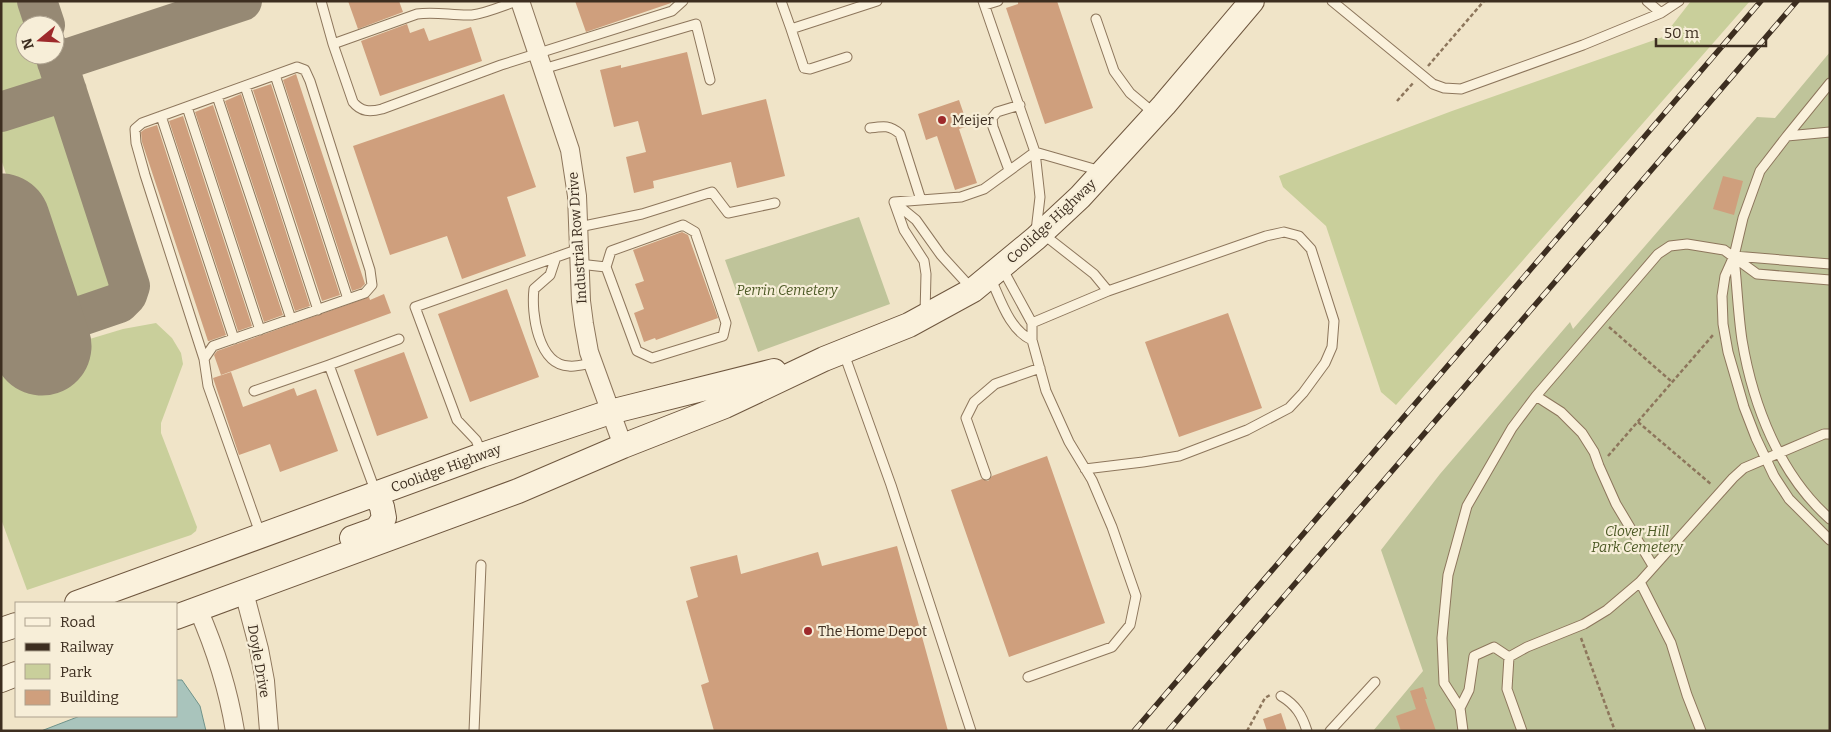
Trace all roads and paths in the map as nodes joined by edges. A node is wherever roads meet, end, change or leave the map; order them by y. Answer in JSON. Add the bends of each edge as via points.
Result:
{"nodes":[{"id":1,"x":321,"y":1,"type":"edge"},
{"id":2,"x":518,"y":1,"type":"edge"},
{"id":3,"x":683,"y":1,"type":"edge"},
{"id":4,"x":781,"y":1,"type":"edge"},
{"id":5,"x":877,"y":1,"type":"edge"},
{"id":6,"x":998,"y":1,"type":"edge"},
{"id":7,"x":1252,"y":1,"type":"edge"},
{"id":8,"x":1332,"y":1,"type":"edge"},
{"id":9,"x":1484,"y":1,"type":"edge"},
{"id":10,"x":1647,"y":1,"type":"edge"},
{"id":11,"x":1679,"y":1,"type":"edge"},
{"id":12,"x":984,"y":3,"type":"edge"},
{"id":13,"x":1661,"y":13,"type":"junction"},
{"id":14,"x":1096,"y":19,"type":"dead end"},
{"id":15,"x":790,"y":30,"type":"junction"},
{"id":16,"x":333,"y":44,"type":"junction"},
{"id":17,"x":847,"y":57,"type":"dead end"},
{"id":18,"x":540,"y":61,"type":"junction"},
{"id":19,"x":1421,"y":74,"type":"junction"},
{"id":20,"x":275,"y":75,"type":"junction"},
{"id":21,"x":710,"y":80,"type":"dead end"},
{"id":22,"x":1830,"y":82,"type":"edge"},
{"id":23,"x":245,"y":86,"type":"junction"},
{"id":24,"x":217,"y":96,"type":"junction"},
{"id":25,"x":1397,"y":101,"type":"dead end"},
{"id":26,"x":1020,"y":105,"type":"junction"},
{"id":27,"x":187,"y":106,"type":"junction"},
{"id":28,"x":1155,"y":114,"type":"junction"},
{"id":29,"x":161,"y":116,"type":"junction"},
{"id":30,"x":870,"y":128,"type":"dead end"},
{"id":31,"x":1830,"y":132,"type":"edge"},
{"id":32,"x":1786,"y":136,"type":"junction"},
{"id":33,"x":1035,"y":152,"type":"junction"},
{"id":34,"x":1009,"y":170,"type":"junction"},
{"id":35,"x":1103,"y":172,"type":"junction"},
{"id":36,"x":921,"y":200,"type":"junction"},
{"id":37,"x":894,"y":202,"type":"junction"},
{"id":38,"x":775,"y":203,"type":"dead end"},
{"id":39,"x":579,"y":227,"type":"junction"},
{"id":40,"x":1038,"y":235,"type":"junction"},
{"id":41,"x":579,"y":256,"type":"junction"},
{"id":42,"x":1734,"y":256,"type":"junction"},
{"id":43,"x":556,"y":257,"type":"junction"},
{"id":44,"x":1830,"y":264,"type":"edge"},
{"id":45,"x":606,"y":267,"type":"junction"},
{"id":46,"x":988,"y":278,"type":"junction"},
{"id":47,"x":1830,"y":280,"type":"edge"},
{"id":48,"x":1108,"y":291,"type":"junction"},
{"id":49,"x":348,"y":299,"type":"junction"},
{"id":50,"x":318,"y":310,"type":"junction"},
{"id":51,"x":925,"y":318,"type":"junction"},
{"id":52,"x":291,"y":319,"type":"junction"},
{"id":53,"x":1601,"y":320,"type":"junction"},
{"id":54,"x":1032,"y":323,"type":"junction"},
{"id":55,"x":1723,"y":324,"type":"junction"},
{"id":56,"x":260,"y":330,"type":"junction"},
{"id":57,"x":234,"y":339,"type":"junction"},
{"id":58,"x":399,"y":340,"type":"dead end"},
{"id":59,"x":1032,"y":340,"type":"junction"},
{"id":60,"x":834,"y":355,"type":"junction"},
{"id":61,"x":204,"y":359,"type":"junction"},
{"id":62,"x":593,"y":363,"type":"junction"},
{"id":63,"x":329,"y":365,"type":"junction"},
{"id":64,"x":1040,"y":368,"type":"junction"},
{"id":65,"x":1672,"y":382,"type":"junction"},
{"id":66,"x":254,"y":391,"type":"dead end"},
{"id":67,"x":1536,"y":396,"type":"junction"},
{"id":68,"x":610,"y":412,"type":"junction"},
{"id":69,"x":1638,"y":422,"type":"junction"},
{"id":70,"x":1830,"y":434,"type":"edge"},
{"id":71,"x":623,"y":446,"type":"junction"},
{"id":72,"x":482,"y":454,"type":"junction"},
{"id":73,"x":1779,"y":454,"type":"junction"},
{"id":74,"x":1765,"y":459,"type":"junction"},
{"id":75,"x":1599,"y":466,"type":"junction"},
{"id":76,"x":1085,"y":469,"type":"junction"},
{"id":77,"x":986,"y":475,"type":"dead end"},
{"id":78,"x":1721,"y":492,"type":"junction"},
{"id":79,"x":376,"y":494,"type":"junction"},
{"id":80,"x":1830,"y":519,"type":"edge"},
{"id":81,"x":261,"y":536,"type":"junction"},
{"id":82,"x":1830,"y":540,"type":"edge"},
{"id":83,"x":481,"y":565,"type":"dead end"},
{"id":84,"x":1653,"y":566,"type":"junction"},
{"id":85,"x":157,"y":574,"type":"junction"},
{"id":86,"x":1640,"y":582,"type":"junction"},
{"id":87,"x":244,"y":592,"type":"junction"},
{"id":88,"x":80,"y":602,"type":"edge"},
{"id":89,"x":112,"y":602,"type":"edge"},
{"id":90,"x":187,"y":613,"type":"edge"},
{"id":91,"x":15,"y":625,"type":"edge"},
{"id":92,"x":1577,"y":626,"type":"junction"},
{"id":93,"x":1,"y":630,"type":"edge"},
{"id":94,"x":1509,"y":657,"type":"junction"},
{"id":95,"x":15,"y":674,"type":"edge"},
{"id":96,"x":1028,"y":678,"type":"dead end"},
{"id":97,"x":1,"y":680,"type":"edge"},
{"id":98,"x":1375,"y":682,"type":"dead end"},
{"id":99,"x":1281,"y":696,"type":"joint"},
{"id":100,"x":1460,"y":708,"type":"junction"},
{"id":101,"x":235,"y":731,"type":"edge"},
{"id":102,"x":269,"y":731,"type":"edge"},
{"id":103,"x":474,"y":731,"type":"edge"},
{"id":104,"x":972,"y":731,"type":"edge"},
{"id":105,"x":1247,"y":731,"type":"edge"},
{"id":106,"x":1307,"y":731,"type":"edge"},
{"id":107,"x":1330,"y":731,"type":"edge"},
{"id":108,"x":1463,"y":731,"type":"edge"},
{"id":109,"x":1522,"y":731,"type":"edge"},
{"id":110,"x":1615,"y":731,"type":"edge"},
{"id":111,"x":1701,"y":731,"type":"edge"}],
"edges":[{"from":1,"to":16,"type":"lane"},
{"from":2,"to":16,"type":"lane","via":[[471,15],[417,14]]},
{"from":2,"to":18,"type":"street","name":"Industrial Row Drive"},
{"from":3,"to":18,"type":"lane","via":[[672,10]]},
{"from":4,"to":15,"type":"lane"},
{"from":5,"to":15,"type":"lane"},
{"from":6,"to":12,"type":"lane"},
{"from":7,"to":28,"type":"main road","name":"Coolidge Highway"},
{"from":8,"to":19,"type":"lane"},
{"from":9,"to":19,"type":"path"},
{"from":10,"to":13,"type":"lane"},
{"from":11,"to":13,"type":"lane"},
{"from":12,"to":26,"type":"lane"},
{"from":13,"to":19,"type":"lane","via":[[1583,45],[1461,88],[1444,88]]},
{"from":14,"to":28,"type":"lane","via":[[1114,71],[1130,93]]},
{"from":15,"to":17,"type":"lane","via":[[804,68]]},
{"from":16,"to":18,"type":"lane","via":[[352,100],[358,109],[364,111],[382,109]]},
{"from":18,"to":21,"type":"lane","via":[[696,24]]},
{"from":18,"to":39,"type":"street","name":"Industrial Row Drive","via":[[570,150]]},
{"from":19,"to":25,"type":"path"},
{"from":20,"to":23,"type":"lane"},
{"from":20,"to":49,"type":"lane"},
{"from":20,"to":49,"type":"lane","via":[[297,67],[305,70],[310,81],[370,270],[372,284],[365,293]]},
{"from":22,"to":32,"type":"lane"},
{"from":23,"to":24,"type":"lane"},
{"from":23,"to":50,"type":"lane"},
{"from":24,"to":27,"type":"lane"},
{"from":24,"to":52,"type":"lane"},
{"from":26,"to":33,"type":"lane"},
{"from":26,"to":34,"type":"lane","via":[[997,112],[992,118]]},
{"from":27,"to":29,"type":"lane"},
{"from":27,"to":56,"type":"lane"},
{"from":28,"to":35,"type":"main road","name":"Coolidge Highway"},
{"from":29,"to":57,"type":"lane"},
{"from":29,"to":61,"type":"lane","via":[[135,129],[136,143]]},
{"from":30,"to":36,"type":"lane","via":[[892,127],[900,134]]},
{"from":31,"to":32,"type":"lane"},
{"from":32,"to":42,"type":"lane","via":[[1760,171],[1743,218]]},
{"from":33,"to":34,"type":"lane"},
{"from":33,"to":35,"type":"lane"},
{"from":33,"to":40,"type":"lane","via":[[1040,197]]},
{"from":34,"to":36,"type":"lane","via":[[984,188],[961,197]]},
{"from":35,"to":40,"type":"main road","name":"Coolidge Highway","via":[[1080,198]]},
{"from":36,"to":37,"type":"lane"},
{"from":37,"to":46,"type":"lane","via":[[916,220],[941,255]]},
{"from":37,"to":51,"type":"lane","via":[[904,230],[924,261]]},
{"from":38,"to":39,"type":"lane","via":[[728,213],[712,192],[642,214]]},
{"from":39,"to":41,"type":"street","name":"Industrial Row Drive"},
{"from":40,"to":46,"type":"main road","name":"Coolidge Highway"},
{"from":40,"to":48,"type":"lane","via":[[1094,274]]},
{"from":41,"to":43,"type":"lane"},
{"from":41,"to":45,"type":"lane"},
{"from":41,"to":62,"type":"street","name":"Industrial Row Drive","via":[[584,324]]},
{"from":42,"to":44,"type":"lane"},
{"from":42,"to":47,"type":"lane","via":[[1757,274]]},
{"from":42,"to":53,"type":"lane","via":[[1724,250],[1686,244],[1670,246],[1658,254]]},
{"from":42,"to":55,"type":"lane","via":[[1725,276]]},
{"from":42,"to":73,"type":"lane","via":[[1740,325],[1748,366],[1756,397]]},
{"from":43,"to":62,"type":"lane","via":[[550,275],[534,289],[532,302],[537,330],[544,350],[554,361],[569,366]]},
{"from":43,"to":72,"type":"lane","via":[[415,307],[457,420],[476,440]]},
{"from":45,"to":45,"type":"lane","via":[[637,351],[652,358],[722,336],[726,323],[695,232],[683,225],[610,252]]},
{"from":46,"to":51,"type":"main road","name":"Coolidge Highway"},
{"from":46,"to":54,"type":"lane"},
{"from":46,"to":59,"type":"lane","via":[[1013,324],[1022,336]]},
{"from":48,"to":54,"type":"lane"},
{"from":48,"to":76,"type":"lane","via":[[1284,232],[1299,236],[1312,249],[1334,321],[1332,347],[1325,363],[1289,408],[1247,430],[1180,456]]},
{"from":49,"to":50,"type":"lane"},
{"from":50,"to":52,"type":"lane"},
{"from":51,"to":60,"type":"main road","name":"Coolidge Highway"},
{"from":52,"to":56,"type":"lane"},
{"from":53,"to":65,"type":"path"},
{"from":53,"to":67,"type":"lane"},
{"from":54,"to":59,"type":"lane"},
{"from":55,"to":65,"type":"path"},
{"from":55,"to":74,"type":"lane","via":[[1744,408]]},
{"from":56,"to":57,"type":"lane"},
{"from":57,"to":61,"type":"lane","via":[[213,346]]},
{"from":58,"to":63,"type":"lane"},
{"from":59,"to":64,"type":"lane"},
{"from":60,"to":68,"type":"main road","name":"Coolidge Highway"},
{"from":60,"to":71,"type":"main road","name":"Coolidge Highway","via":[[725,406]]},
{"from":60,"to":104,"type":"lane","via":[[892,485]]},
{"from":61,"to":81,"type":"lane","via":[[208,386]]},
{"from":62,"to":68,"type":"street","name":"Industrial Row Drive"},
{"from":63,"to":66,"type":"lane"},
{"from":63,"to":79,"type":"lane"},
{"from":64,"to":76,"type":"lane","via":[[1046,391],[1065,434]]},
{"from":64,"to":77,"type":"lane","via":[[995,384],[974,402],[966,418]]},
{"from":65,"to":69,"type":"path"},
{"from":67,"to":75,"type":"lane","via":[[1561,412],[1582,433]]},
{"from":67,"to":100,"type":"lane","via":[[1512,428],[1467,506],[1448,575],[1442,638],[1444,683]]},
{"from":68,"to":71,"type":"street","name":"Industrial Row Drive"},
{"from":68,"to":72,"type":"main road","name":"Coolidge Highway"},
{"from":69,"to":75,"type":"path"},
{"from":69,"to":78,"type":"path"},
{"from":70,"to":73,"type":"lane"},
{"from":71,"to":87,"type":"main road","name":"Coolidge Highway","via":[[518,491]]},
{"from":72,"to":79,"type":"main road","name":"Coolidge Highway"},
{"from":73,"to":74,"type":"lane"},
{"from":73,"to":80,"type":"lane","via":[[1807,496]]},
{"from":74,"to":78,"type":"lane","via":[[1744,468]]},
{"from":74,"to":82,"type":"lane","via":[[1789,499]]},
{"from":75,"to":84,"type":"lane","via":[[1616,504]]},
{"from":76,"to":96,"type":"lane","via":[[1112,527],[1136,596],[1130,625],[1112,647]]},
{"from":78,"to":84,"type":"lane"},
{"from":79,"to":81,"type":"main road","name":"Coolidge Highway"},
{"from":79,"to":87,"type":"main road","via":[[384,518],[377,529],[263,570],[248,578]]},
{"from":81,"to":85,"type":"main road","name":"Coolidge Highway"},
{"from":83,"to":103,"type":"lane"},
{"from":84,"to":86,"type":"lane"},
{"from":85,"to":88,"type":"main road","name":"Coolidge Highway"},
{"from":85,"to":89,"type":"main road","via":[[142,591]]},
{"from":86,"to":92,"type":"lane","via":[[1607,610]]},
{"from":86,"to":111,"type":"lane","via":[[1672,643]]},
{"from":87,"to":90,"type":"main road","name":"Coolidge Highway"},
{"from":87,"to":102,"type":"street","name":"Doyle Drive","via":[[265,681]]},
{"from":90,"to":101,"type":"street","via":[[220,666]]},
{"from":91,"to":93,"type":"main road"},
{"from":92,"to":94,"type":"lane"},
{"from":92,"to":110,"type":"path"},
{"from":94,"to":100,"type":"lane","via":[[1494,647],[1474,656],[1469,690]]},
{"from":94,"to":109,"type":"lane","via":[[1507,689]]},
{"from":95,"to":97,"type":"main road"},
{"from":98,"to":107,"type":"lane"},
{"from":99,"to":105,"type":"path","via":[[1272,694],[1265,698]]},
{"from":99,"to":106,"type":"lane","via":[[1301,714]]},
{"from":100,"to":108,"type":"lane"}]}
